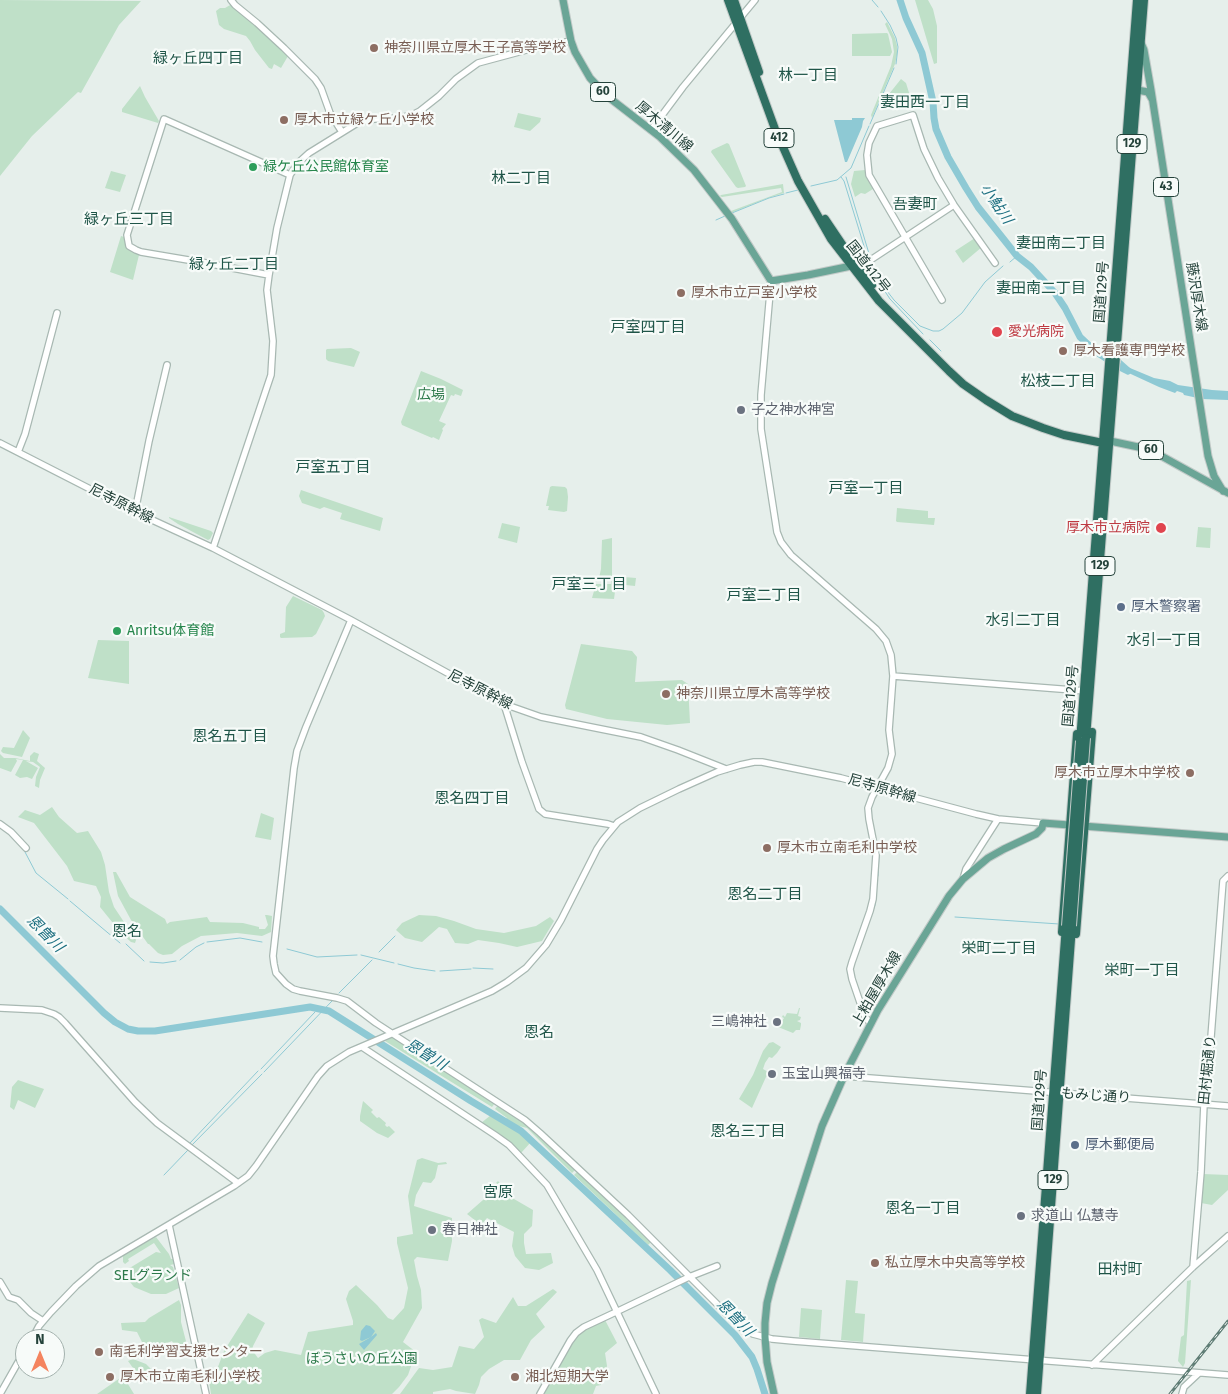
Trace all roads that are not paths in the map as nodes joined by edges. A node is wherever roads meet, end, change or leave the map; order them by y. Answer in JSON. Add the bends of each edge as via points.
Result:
{"nodes":[{"id":1,"x":231,"y":0,"type":"edge"},
{"id":2,"x":563,"y":0,"type":"edge"},
{"id":3,"x":728,"y":0,"type":"edge"},
{"id":4,"x":734,"y":0,"type":"edge"},
{"id":5,"x":755,"y":0,"type":"edge"},
{"id":6,"x":1137,"y":0,"type":"edge"},
{"id":7,"x":1144,"y":0,"type":"edge"},
{"id":8,"x":738,"y":20,"type":"junction"},
{"id":9,"x":571,"y":41,"type":"junction"},
{"id":10,"x":1140,"y":43,"type":"junction"},
{"id":11,"x":1135,"y":87,"type":"junction"},
{"id":12,"x":1152,"y":90,"type":"junction"},
{"id":13,"x":1152,"y":99,"type":"junction"},
{"id":14,"x":651,"y":130,"type":"junction"},
{"id":15,"x":342,"y":132,"type":"junction"},
{"id":16,"x":290,"y":175,"type":"junction"},
{"id":17,"x":954,"y":205,"type":"junction"},
{"id":18,"x":906,"y":237,"type":"junction"},
{"id":19,"x":995,"y":263,"type":"dead end"},
{"id":20,"x":853,"y":265,"type":"junction"},
{"id":21,"x":269,"y":275,"type":"junction"},
{"id":22,"x":771,"y":281,"type":"junction"},
{"id":23,"x":942,"y":300,"type":"dead end"},
{"id":24,"x":57,"y":314,"type":"dead end"},
{"id":25,"x":167,"y":365,"type":"dead end"},
{"id":26,"x":1106,"y":440,"type":"junction"},
{"id":27,"x":0,"y":443,"type":"edge"},
{"id":28,"x":18,"y":452,"type":"junction"},
{"id":29,"x":1214,"y":476,"type":"junction"},
{"id":30,"x":1206,"y":481,"type":"junction"},
{"id":31,"x":1226,"y":492,"type":"edge"},
{"id":32,"x":1228,"y":499,"type":"edge"},
{"id":33,"x":135,"y":512,"type":"junction"},
{"id":34,"x":213,"y":548,"type":"junction"},
{"id":35,"x":351,"y":620,"type":"junction"},
{"id":36,"x":893,"y":676,"type":"junction"},
{"id":37,"x":1087,"y":691,"type":"junction"},
{"id":38,"x":504,"y":704,"type":"junction"},
{"id":39,"x":1082,"y":712,"type":"junction"},
{"id":40,"x":1083,"y":739,"type":"junction"},
{"id":41,"x":726,"y":769,"type":"junction"},
{"id":42,"x":878,"y":788,"type":"junction"},
{"id":43,"x":998,"y":819,"type":"junction"},
{"id":44,"x":1044,"y":823,"type":"junction"},
{"id":45,"x":0,"y":824,"type":"edge"},
{"id":46,"x":1070,"y":824,"type":"junction"},
{"id":47,"x":1085,"y":825,"type":"junction"},
{"id":48,"x":614,"y":826,"type":"junction"},
{"id":49,"x":1228,"y":837,"type":"edge"},
{"id":50,"x":26,"y":848,"type":"dead end"},
{"id":51,"x":972,"y":860,"type":"junction"},
{"id":52,"x":976,"y":868,"type":"junction"},
{"id":53,"x":1228,"y":876,"type":"edge"},
{"id":54,"x":964,"y":879,"type":"junction"},
{"id":55,"x":1066,"y":966,"type":"junction"},
{"id":56,"x":0,"y":1008,"type":"edge"},
{"id":57,"x":871,"y":1024,"type":"junction"},
{"id":58,"x":393,"y":1034,"type":"junction"},
{"id":59,"x":362,"y":1047,"type":"junction"},
{"id":60,"x":844,"y":1076,"type":"junction"},
{"id":61,"x":1056,"y":1093,"type":"junction"},
{"id":62,"x":1204,"y":1104,"type":"junction"},
{"id":63,"x":1228,"y":1106,"type":"edge"},
{"id":64,"x":238,"y":1184,"type":"junction"},
{"id":65,"x":169,"y":1225,"type":"junction"},
{"id":66,"x":1228,"y":1236,"type":"edge"},
{"id":67,"x":717,"y":1266,"type":"dead end"},
{"id":68,"x":1193,"y":1267,"type":"junction"},
{"id":69,"x":687,"y":1278,"type":"junction"},
{"id":70,"x":0,"y":1282,"type":"edge"},
{"id":71,"x":616,"y":1312,"type":"junction"},
{"id":72,"x":43,"y":1321,"type":"junction"},
{"id":73,"x":38,"y":1329,"type":"edge"},
{"id":74,"x":765,"y":1337,"type":"junction"},
{"id":75,"x":1036,"y":1360,"type":"junction"},
{"id":76,"x":1092,"y":1365,"type":"junction"},
{"id":77,"x":15,"y":1368,"type":"edge"},
{"id":78,"x":1199,"y":1373,"type":"junction"},
{"id":79,"x":1228,"y":1375,"type":"edge"},
{"id":80,"x":0,"y":1394,"type":"edge"},
{"id":81,"x":206,"y":1394,"type":"edge"},
{"id":82,"x":540,"y":1394,"type":"edge"},
{"id":83,"x":656,"y":1394,"type":"edge"},
{"id":84,"x":774,"y":1394,"type":"edge"},
{"id":85,"x":1030,"y":1394,"type":"edge"},
{"id":86,"x":1037,"y":1394,"type":"edge"},
{"id":87,"x":1182,"y":1394,"type":"edge"}],
"edges":[{"from":1,"to":15,"type":"street","via":[[317,81]]},
{"from":2,"to":9,"type":"main road","name":"厚木清川線","number":"60"},
{"from":3,"to":8,"type":"highway","name":"国道412号","number":"412"},
{"from":4,"to":8,"type":"highway","name":"国道412号","number":"412"},
{"from":5,"to":8,"type":"street"},
{"from":6,"to":11,"type":"highway","name":"国道129号","number":"129"},
{"from":7,"to":10,"type":"highway","name":"国道129号","number":"129"},
{"from":8,"to":14,"type":"street"},
{"from":8,"to":20,"type":"highway","name":"国道412号","number":"412","via":[[775,129],[798,180],[827,233]]},
{"from":9,"to":14,"type":"main road","name":"厚木清川線","number":"60","via":[[590,78],[618,106]]},
{"from":9,"to":15,"type":"street","via":[[478,63],[420,111],[400,118],[364,121]]},
{"from":10,"to":11,"type":"highway","name":"国道129号","number":"129"},
{"from":10,"to":12,"type":"main road","number":"43"},
{"from":11,"to":12,"type":"main road","via":[[1146,84]]},
{"from":11,"to":13,"type":"main road","via":[[1148,92]]},
{"from":11,"to":26,"type":"highway","name":"国道129号","number":"129"},
{"from":12,"to":13,"type":"main road","name":"藤沢厚木線","number":"43"},
{"from":13,"to":29,"type":"main road","name":"藤沢厚木線","number":"43","via":[[1199,402]]},
{"from":14,"to":22,"type":"main road","name":"厚木清川線","number":"60","via":[[694,170],[714,195]]},
{"from":15,"to":16,"type":"street","via":[[309,153]]},
{"from":16,"to":21,"type":"street"},
{"from":16,"to":21,"type":"street","via":[[164,120],[127,235],[129,246],[141,252]]},
{"from":17,"to":18,"type":"street"},
{"from":17,"to":18,"type":"street","via":[[928,157],[913,115],[877,126],[868,148],[866,162],[869,175]]},
{"from":17,"to":19,"type":"street"},
{"from":18,"to":20,"type":"street","via":[[868,262]]},
{"from":18,"to":23,"type":"street"},
{"from":20,"to":22,"type":"main road"},
{"from":20,"to":26,"type":"highway","name":"国道412号","number":"412","via":[[879,301],[963,384],[1012,416],[1064,435]]},
{"from":21,"to":34,"type":"street","via":[[271,375]]},
{"from":22,"to":36,"type":"street","via":[[761,420],[777,532],[791,555],[882,634],[891,655]]},
{"from":24,"to":28,"type":"street"},
{"from":25,"to":33,"type":"street"},
{"from":26,"to":30,"type":"main road","number":"60","via":[[1156,453]]},
{"from":26,"to":37,"type":"highway","name":"国道129号","number":"129"},
{"from":27,"to":28,"type":"street","name":"尼寺原幹線"},
{"from":28,"to":33,"type":"street","name":"尼寺原幹線"},
{"from":29,"to":30,"type":"main road"},
{"from":29,"to":31,"type":"main road","name":"藤沢厚木線","number":"43"},
{"from":30,"to":31,"type":"main road","number":"60"},
{"from":31,"to":32,"type":"street"},
{"from":33,"to":34,"type":"street","name":"尼寺原幹線"},
{"from":34,"to":35,"type":"street","name":"尼寺原幹線"},
{"from":35,"to":38,"type":"street","name":"尼寺原幹線"},
{"from":35,"to":58,"type":"street","via":[[297,751],[274,964],[280,978],[293,989],[347,1001]]},
{"from":36,"to":37,"type":"street"},
{"from":36,"to":42,"type":"street","via":[[892,754]]},
{"from":37,"to":39,"type":"highway","name":"国道129号","number":"129"},
{"from":37,"to":40,"type":"highway","name":"国道129号","number":"129"},
{"from":37,"to":47,"type":"highway","number":"129","via":[[1092,715]]},
{"from":38,"to":41,"type":"street","name":"尼寺原幹線","via":[[541,717],[641,737]]},
{"from":38,"to":48,"type":"street","via":[[539,809],[545,814]]},
{"from":39,"to":40,"type":"highway","name":"国道129号","number":"129"},
{"from":39,"to":46,"type":"highway","number":"129","via":[[1076,737]]},
{"from":40,"to":55,"type":"highway","name":"国道129号","number":"129","bridge":true},
{"from":41,"to":42,"type":"street","name":"尼寺原幹線","via":[[762,762],[827,774]]},
{"from":41,"to":48,"type":"street","via":[[648,804]]},
{"from":42,"to":43,"type":"street","name":"尼寺原幹線"},
{"from":42,"to":57,"type":"street","via":[[868,810],[876,855],[873,899],[850,969],[865,1016]]},
{"from":43,"to":44,"type":"street","name":"尼寺原幹線"},
{"from":43,"to":51,"type":"street"},
{"from":44,"to":46,"type":"main road"},
{"from":44,"to":52,"type":"main road","name":"上粕屋厚木線","via":[[1036,834],[1004,848]]},
{"from":45,"to":50,"type":"street"},
{"from":46,"to":47,"type":"main road"},
{"from":46,"to":55,"type":"highway","number":"129","via":[[1061,951]]},
{"from":47,"to":49,"type":"main road"},
{"from":47,"to":55,"type":"highway","number":"129","via":[[1078,926],[1074,950]]},
{"from":48,"to":58,"type":"street","via":[[597,849],[549,940],[526,968],[492,990]]},
{"from":51,"to":52,"type":"street","via":[[971,865]]},
{"from":51,"to":54,"type":"street"},
{"from":52,"to":54,"type":"main road","name":"上粕屋厚木線"},
{"from":53,"to":62,"type":"street","name":"田村堀通り","via":[[1223,881]]},
{"from":54,"to":57,"type":"main road","name":"上粕屋厚木線","via":[[934,918]]},
{"from":55,"to":61,"type":"highway","name":"国道129号","number":"129"},
{"from":56,"to":64,"type":"street","via":[[42,1010],[54,1014],[156,1123]]},
{"from":57,"to":60,"type":"main road","name":"上粕屋厚木線"},
{"from":58,"to":59,"type":"street"},
{"from":58,"to":69,"type":"street","via":[[533,1126],[628,1215]]},
{"from":59,"to":64,"type":"street","via":[[327,1066],[256,1166]]},
{"from":59,"to":71,"type":"street","via":[[495,1135],[524,1160],[547,1185],[597,1270]]},
{"from":60,"to":61,"type":"street","name":"もみじ通り"},
{"from":60,"to":74,"type":"main road","name":"上粕屋厚木線","via":[[822,1126],[774,1275],[767,1303]]},
{"from":61,"to":62,"type":"street","name":"もみじ通り"},
{"from":61,"to":75,"type":"highway","name":"国道129号","number":"129"},
{"from":62,"to":63,"type":"street","name":"もみじ通り"},
{"from":62,"to":68,"type":"street","name":"田村堀通り"},
{"from":64,"to":65,"type":"street"},
{"from":65,"to":72,"type":"street","via":[[99,1266]]},
{"from":65,"to":81,"type":"street"},
{"from":66,"to":68,"type":"street"},
{"from":67,"to":69,"type":"street"},
{"from":68,"to":76,"type":"street"},
{"from":69,"to":71,"type":"street"},
{"from":69,"to":74,"type":"street","via":[[742,1328]]},
{"from":70,"to":72,"type":"street","via":[[8,1297],[18,1300]]},
{"from":71,"to":82,"type":"street","via":[[576,1333]]},
{"from":71,"to":83,"type":"street"},
{"from":72,"to":73,"type":"street"},
{"from":74,"to":75,"type":"street"},
{"from":74,"to":84,"type":"main road","name":"上粕屋厚木線"},
{"from":75,"to":76,"type":"street"},
{"from":75,"to":85,"type":"highway","name":"国道129号","number":"129"},
{"from":75,"to":86,"type":"highway","name":"国道129号","number":"129"},
{"from":76,"to":78,"type":"street"},
{"from":77,"to":80,"type":"street"},
{"from":78,"to":79,"type":"street"},
{"from":78,"to":87,"type":"street","via":[[1184,1387]]}]}
